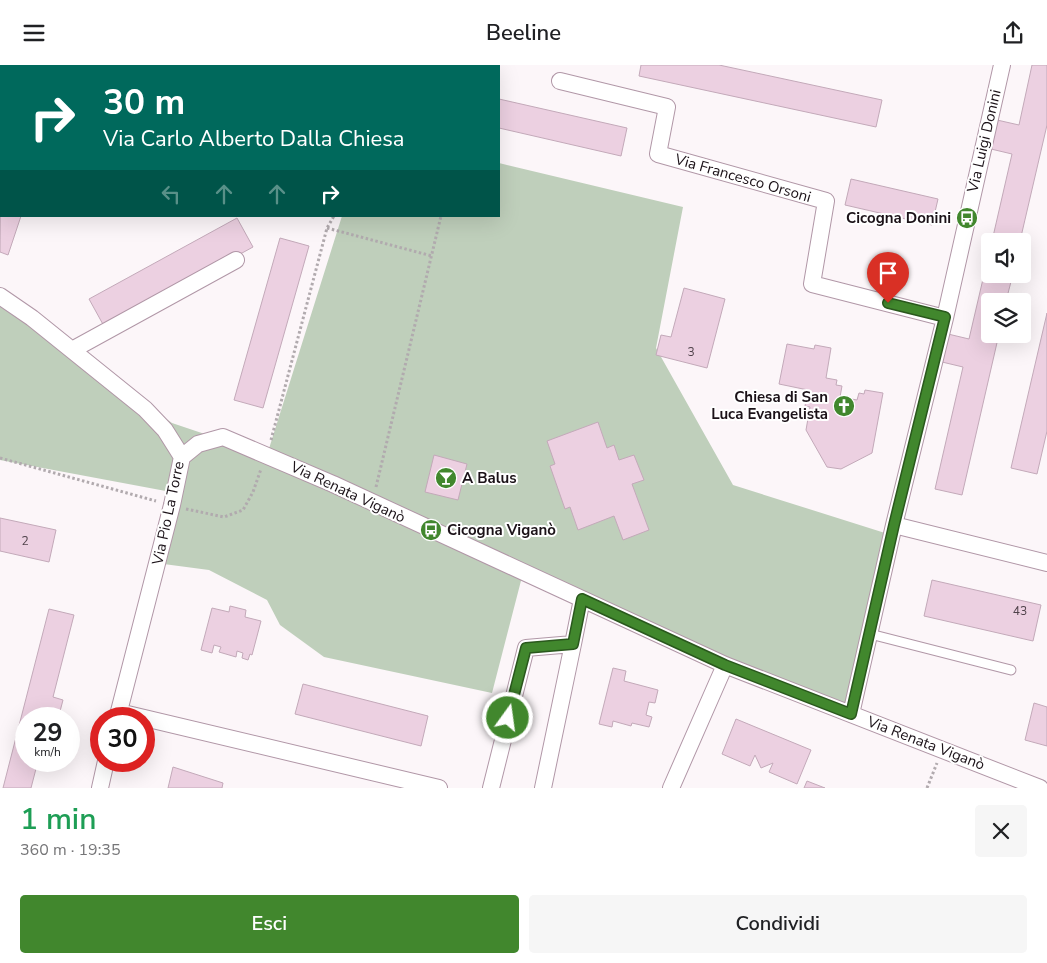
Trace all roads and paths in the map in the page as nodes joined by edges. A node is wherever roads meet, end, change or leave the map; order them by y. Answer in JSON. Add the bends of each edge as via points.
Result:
{"nodes":[{"id":1,"x":1002,"y":65,"type":"edge"},
{"id":2,"x":560,"y":81,"type":"dead end"},
{"id":3,"x":441,"y":217,"type":"edge"},
{"id":4,"x":327,"y":228,"type":"dead end"},
{"id":5,"x":432,"y":256,"type":"junction"},
{"id":6,"x":236,"y":260,"type":"dead end"},
{"id":7,"x":0,"y":296,"type":"edge"},
{"id":8,"x":945,"y":317,"type":"junction"},
{"id":9,"x":72,"y":350,"type":"junction"},
{"id":10,"x":182,"y":457,"type":"junction"},
{"id":11,"x":373,"y":502,"type":"junction"},
{"id":12,"x":894,"y":525,"type":"junction"},
{"id":13,"x":1047,"y":563,"type":"edge"},
{"id":14,"x":582,"y":599,"type":"junction"},
{"id":15,"x":870,"y":634,"type":"junction"},
{"id":16,"x":573,"y":644,"type":"junction"},
{"id":17,"x":725,"y":665,"type":"junction"},
{"id":18,"x":1011,"y":670,"type":"dead end"},
{"id":19,"x":120,"y":707,"type":"edge"},
{"id":20,"x":851,"y":714,"type":"junction"},
{"id":21,"x":155,"y":724,"type":"edge"},
{"id":22,"x":942,"y":750,"type":"junction"},
{"id":23,"x":104,"y":772,"type":"edge"},
{"id":24,"x":100,"y":788,"type":"edge"},
{"id":25,"x":439,"y":788,"type":"edge"},
{"id":26,"x":491,"y":788,"type":"edge"},
{"id":27,"x":543,"y":788,"type":"edge"},
{"id":28,"x":671,"y":788,"type":"edge"},
{"id":29,"x":927,"y":788,"type":"edge"},
{"id":30,"x":1040,"y":788,"type":"edge"}],
"edges":[{"from":1,"to":8,"type":"street","name":"Via Luigi Donini"},
{"from":2,"to":8,"type":"street","name":"Via Francesco Orsoni","via":[[667,107],[658,154],[826,201],[812,283]]},
{"from":3,"to":5,"type":"path"},
{"from":4,"to":5,"type":"path"},
{"from":5,"to":11,"type":"path"},
{"from":6,"to":9,"type":"street"},
{"from":7,"to":9,"type":"street","name":"Via Pio La Torre"},
{"from":8,"to":12,"type":"street","name":"Via Luigi Donini"},
{"from":9,"to":10,"type":"street","name":"Via Pio La Torre","via":[[145,409],[165,429]]},
{"from":10,"to":11,"type":"street","name":"Via Renata Viganò","via":[[198,444],[223,437]]},
{"from":10,"to":19,"type":"street","name":"Via Pio La Torre"},
{"from":11,"to":14,"type":"street","name":"Via Renata Viganò"},
{"from":12,"to":13,"type":"street"},
{"from":12,"to":15,"type":"street","name":"Via Luigi Donini"},
{"from":14,"to":16,"type":"street"},
{"from":14,"to":17,"type":"street","name":"Via Renata Viganò"},
{"from":15,"to":18,"type":"lane"},
{"from":15,"to":20,"type":"street","name":"Via Luigi Donini"},
{"from":16,"to":26,"type":"street","via":[[526,648]]},
{"from":16,"to":27,"type":"street"},
{"from":17,"to":20,"type":"street","name":"Via Renata Viganò"},
{"from":17,"to":28,"type":"street"},
{"from":20,"to":22,"type":"street","name":"Via Renata Viganò"},
{"from":21,"to":25,"type":"street"},
{"from":22,"to":29,"type":"path"},
{"from":22,"to":30,"type":"street","name":"Via Renata Viganò"},
{"from":23,"to":24,"type":"street"}]}
